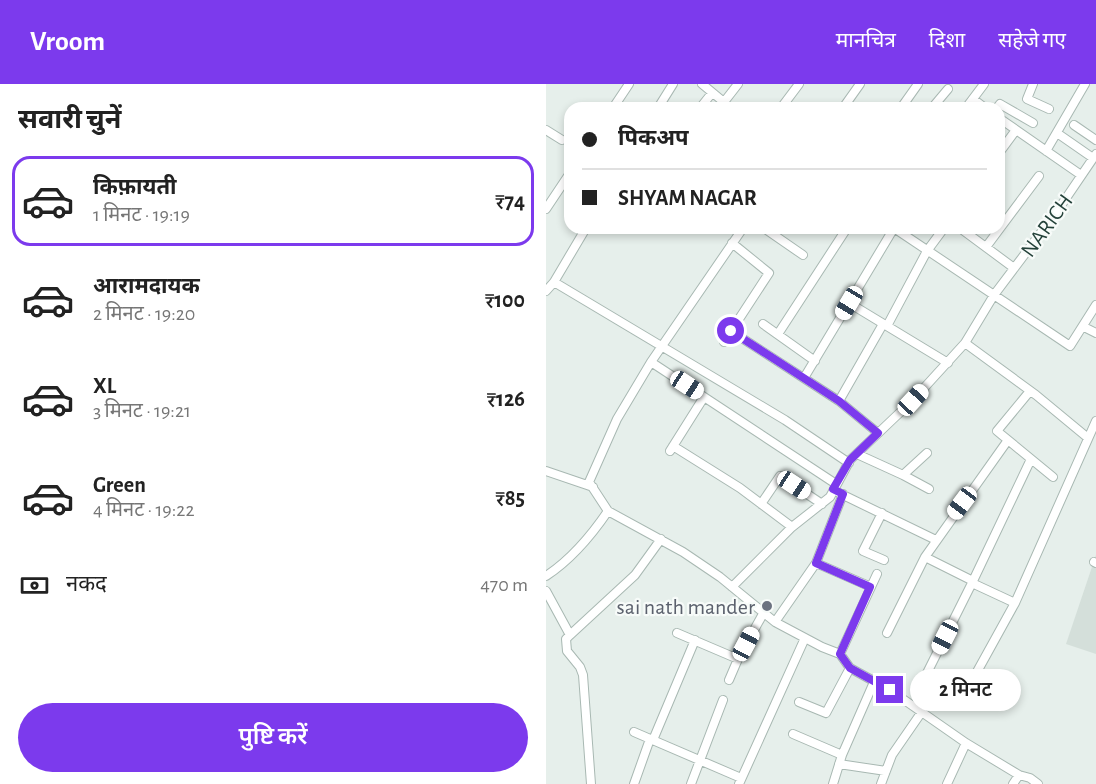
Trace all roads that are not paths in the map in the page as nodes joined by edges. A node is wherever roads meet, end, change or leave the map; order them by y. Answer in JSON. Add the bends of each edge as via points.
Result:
{"nodes":[{"id":1,"x":629,"y":84,"type":"edge"},
{"id":2,"x":673,"y":84,"type":"edge"},
{"id":3,"x":702,"y":84,"type":"edge"},
{"id":4,"x":738,"y":84,"type":"edge"},
{"id":5,"x":799,"y":84,"type":"edge"},
{"id":6,"x":860,"y":84,"type":"edge"},
{"id":7,"x":918,"y":84,"type":"edge"},
{"id":8,"x":984,"y":84,"type":"edge"},
{"id":9,"x":1034,"y":84,"type":"edge"},
{"id":10,"x":1085,"y":84,"type":"edge"},
{"id":11,"x":948,"y":88,"type":"dead end"},
{"id":12,"x":712,"y":93,"type":"junction"},
{"id":13,"x":973,"y":99,"type":"junction"},
{"id":14,"x":617,"y":102,"type":"edge"},
{"id":15,"x":662,"y":102,"type":"edge"},
{"id":16,"x":705,"y":102,"type":"edge"},
{"id":17,"x":724,"y":102,"type":"edge"},
{"id":18,"x":729,"y":102,"type":"edge"},
{"id":19,"x":786,"y":102,"type":"edge"},
{"id":20,"x":847,"y":102,"type":"edge"},
{"id":21,"x":905,"y":102,"type":"edge"},
{"id":22,"x":937,"y":102,"type":"edge"},
{"id":23,"x":971,"y":102,"type":"edge"},
{"id":24,"x":977,"y":102,"type":"edge"},
{"id":25,"x":1005,"y":107,"type":"edge"},
{"id":26,"x":1049,"y":109,"type":"dead end"},
{"id":27,"x":1005,"y":121,"type":"edge"},
{"id":28,"x":1033,"y":123,"type":"dead end"},
{"id":29,"x":1074,"y":125,"type":"dead end"},
{"id":30,"x":546,"y":130,"type":"edge"},
{"id":31,"x":1017,"y":130,"type":"junction"},
{"id":32,"x":1057,"y":133,"type":"junction"},
{"id":33,"x":562,"y":140,"type":"dead end"},
{"id":34,"x":1096,"y":140,"type":"edge"},
{"id":35,"x":1005,"y":144,"type":"edge"},
{"id":36,"x":1046,"y":151,"type":"junction"},
{"id":37,"x":1095,"y":156,"type":"edge"},
{"id":38,"x":1081,"y":175,"type":"junction"},
{"id":39,"x":1039,"y":176,"type":"dead end"},
{"id":40,"x":564,"y":182,"type":"edge"},
{"id":41,"x":546,"y":209,"type":"edge"},
{"id":42,"x":1005,"y":222,"type":"edge"},
{"id":43,"x":582,"y":234,"type":"edge"},
{"id":44,"x":739,"y":234,"type":"edge"},
{"id":45,"x":773,"y":234,"type":"edge"},
{"id":46,"x":843,"y":234,"type":"edge"},
{"id":47,"x":890,"y":234,"type":"edge"},
{"id":48,"x":903,"y":234,"type":"edge"},
{"id":49,"x":940,"y":234,"type":"edge"},
{"id":50,"x":968,"y":234,"type":"edge"},
{"id":51,"x":996,"y":234,"type":"edge"},
{"id":52,"x":732,"y":243,"type":"junction"},
{"id":53,"x":986,"y":247,"type":"junction"},
{"id":54,"x":927,"y":251,"type":"junction"},
{"id":55,"x":803,"y":255,"type":"dead end"},
{"id":56,"x":1014,"y":268,"type":"junction"},
{"id":57,"x":554,"y":282,"type":"junction"},
{"id":58,"x":546,"y":291,"type":"edge"},
{"id":59,"x":994,"y":295,"type":"junction"},
{"id":60,"x":849,"y":303,"type":"junction"},
{"id":61,"x":1096,"y":305,"type":"edge"},
{"id":62,"x":763,"y":324,"type":"dead end"},
{"id":63,"x":885,"y":325,"type":"junction"},
{"id":64,"x":1084,"y":327,"type":"junction"},
{"id":65,"x":731,"y":331,"type":"junction"},
{"id":66,"x":1096,"y":333,"type":"edge"},
{"id":67,"x":778,"y":334,"type":"junction"},
{"id":68,"x":724,"y":342,"type":"dead end"},
{"id":69,"x":964,"y":343,"type":"junction"},
{"id":70,"x":662,"y":346,"type":"junction"},
{"id":71,"x":814,"y":361,"type":"junction"},
{"id":72,"x":651,"y":362,"type":"junction"},
{"id":73,"x":948,"y":363,"type":"junction"},
{"id":74,"x":804,"y":378,"type":"junction"},
{"id":75,"x":1030,"y":391,"type":"junction"},
{"id":76,"x":704,"y":397,"type":"junction"},
{"id":77,"x":839,"y":401,"type":"junction"},
{"id":78,"x":1096,"y":421,"type":"edge"},
{"id":79,"x":878,"y":433,"type":"junction"},
{"id":80,"x":1088,"y":438,"type":"junction"},
{"id":81,"x":1008,"y":440,"type":"junction"},
{"id":82,"x":927,"y":453,"type":"dead end"},
{"id":83,"x":856,"y":454,"type":"junction"},
{"id":84,"x":1031,"y":459,"type":"junction"},
{"id":85,"x":849,"y":463,"type":"junction"},
{"id":86,"x":546,"y":471,"type":"edge"},
{"id":87,"x":903,"y":475,"type":"junction"},
{"id":88,"x":1053,"y":477,"type":"dead end"},
{"id":89,"x":593,"y":487,"type":"junction"},
{"id":90,"x":834,"y":487,"type":"junction"},
{"id":91,"x":928,"y":489,"type":"dead end"},
{"id":92,"x":843,"y":494,"type":"junction"},
{"id":93,"x":761,"y":504,"type":"junction"},
{"id":94,"x":822,"y":504,"type":"junction"},
{"id":95,"x":608,"y":511,"type":"junction"},
{"id":96,"x":882,"y":513,"type":"junction"},
{"id":97,"x":792,"y":527,"type":"junction"},
{"id":98,"x":661,"y":539,"type":"junction"},
{"id":99,"x":936,"y":540,"type":"junction"},
{"id":100,"x":925,"y":557,"type":"junction"},
{"id":101,"x":884,"y":560,"type":"dead end"},
{"id":102,"x":816,"y":563,"type":"junction"},
{"id":103,"x":876,"y":574,"type":"dead end"},
{"id":104,"x":546,"y":576,"type":"edge"},
{"id":105,"x":973,"y":582,"type":"junction"},
{"id":106,"x":732,"y":587,"type":"junction"},
{"id":107,"x":870,"y":587,"type":"junction"},
{"id":108,"x":546,"y":591,"type":"edge"},
{"id":109,"x":1015,"y":603,"type":"junction"},
{"id":110,"x":764,"y":612,"type":"junction"},
{"id":111,"x":775,"y":622,"type":"junction"},
{"id":112,"x":677,"y":633,"type":"dead end"},
{"id":113,"x":887,"y":633,"type":"dead end"},
{"id":114,"x":570,"y":634,"type":"junction"},
{"id":115,"x":805,"y":638,"type":"junction"},
{"id":116,"x":695,"y":640,"type":"junction"},
{"id":117,"x":840,"y":654,"type":"junction"},
{"id":118,"x":738,"y":659,"type":"junction"},
{"id":119,"x":850,"y":668,"type":"junction"},
{"id":120,"x":927,"y":673,"type":"dead end"},
{"id":121,"x":974,"y":679,"type":"dead end"},
{"id":122,"x":729,"y":680,"type":"dead end"},
{"id":123,"x":874,"y":682,"type":"junction"},
{"id":124,"x":723,"y":700,"type":"dead end"},
{"id":125,"x":799,"y":702,"type":"dead end"},
{"id":126,"x":921,"y":713,"type":"junction"},
{"id":127,"x":634,"y":732,"type":"dead end"},
{"id":128,"x":793,"y":734,"type":"dead end"},
{"id":129,"x":652,"y":740,"type":"junction"},
{"id":130,"x":966,"y":743,"type":"junction"},
{"id":131,"x":700,"y":760,"type":"junction"},
{"id":132,"x":840,"y":760,"type":"junction"},
{"id":133,"x":886,"y":771,"type":"junction"},
{"id":134,"x":1019,"y":775,"type":"junction"},
{"id":135,"x":740,"y":781,"type":"edge"},
{"id":136,"x":591,"y":784,"type":"edge"},
{"id":137,"x":634,"y":784,"type":"edge"},
{"id":138,"x":691,"y":784,"type":"edge"},
{"id":139,"x":833,"y":784,"type":"edge"},
{"id":140,"x":881,"y":784,"type":"edge"},
{"id":141,"x":947,"y":784,"type":"edge"},
{"id":142,"x":1013,"y":784,"type":"edge"},
{"id":143,"x":1038,"y":784,"type":"edge"}],
"edges":[{"from":1,"to":14,"type":"street"},
{"from":2,"to":15,"type":"street"},
{"from":3,"to":12,"type":"street"},
{"from":4,"to":18,"type":"street"},
{"from":5,"to":19,"type":"street"},
{"from":6,"to":20,"type":"street"},
{"from":7,"to":21,"type":"street"},
{"from":8,"to":13,"type":"street"},
{"from":9,"to":26,"type":"street","via":[[1027,99]]},
{"from":10,"to":32,"type":"street"},
{"from":11,"to":22,"type":"street"},
{"from":12,"to":16,"type":"street"},
{"from":12,"to":17,"type":"street"},
{"from":13,"to":23,"type":"street"},
{"from":13,"to":24,"type":"street"},
{"from":25,"to":28,"type":"street"},
{"from":27,"to":31,"type":"street"},
{"from":29,"to":34,"type":"street"},
{"from":30,"to":33,"type":"street"},
{"from":31,"to":35,"type":"street"},
{"from":31,"to":36,"type":"street"},
{"from":32,"to":36,"type":"street"},
{"from":32,"to":37,"type":"street"},
{"from":36,"to":38,"type":"street"},
{"from":37,"to":38,"type":"street","name":"NARICH"},
{"from":38,"to":56,"type":"street","name":"NARICH"},
{"from":39,"to":42,"type":"street"},
{"from":40,"to":41,"type":"street"},
{"from":43,"to":57,"type":"street"},
{"from":44,"to":52,"type":"street"},
{"from":45,"to":55,"type":"street"},
{"from":46,"to":67,"type":"street"},
{"from":47,"to":60,"type":"street"},
{"from":48,"to":54,"type":"street"},
{"from":49,"to":54,"type":"street"},
{"from":50,"to":53,"type":"street"},
{"from":51,"to":53,"type":"street"},
{"from":52,"to":65,"type":"street","via":[[769,273]]},
{"from":52,"to":70,"type":"street"},
{"from":53,"to":56,"type":"street"},
{"from":54,"to":59,"type":"street"},
{"from":54,"to":63,"type":"street"},
{"from":56,"to":59,"type":"street","name":"NARICH"},
{"from":57,"to":58,"type":"street"},
{"from":57,"to":70,"type":"street"},
{"from":59,"to":64,"type":"street","via":[[1070,346]]},
{"from":59,"to":69,"type":"street","name":"NARICH"},
{"from":60,"to":63,"type":"street"},
{"from":60,"to":71,"type":"street"},
{"from":61,"to":64,"type":"street"},
{"from":62,"to":67,"type":"street"},
{"from":63,"to":73,"type":"street"},
{"from":63,"to":77,"type":"street"},
{"from":64,"to":66,"type":"street"},
{"from":65,"to":68,"type":"street"},
{"from":65,"to":74,"type":"street"},
{"from":67,"to":71,"type":"street"},
{"from":69,"to":73,"type":"street","name":"NARICH"},
{"from":69,"to":75,"type":"street"},
{"from":70,"to":72,"type":"street"},
{"from":70,"to":85,"type":"street"},
{"from":71,"to":74,"type":"street"},
{"from":72,"to":76,"type":"street"},
{"from":72,"to":89,"type":"street","via":[[617,419],[589,482]]},
{"from":73,"to":79,"type":"street","name":"NARICH"},
{"from":74,"to":77,"type":"street"},
{"from":75,"to":80,"type":"street"},
{"from":75,"to":81,"type":"street","via":[[998,431]]},
{"from":76,"to":90,"type":"street"},
{"from":76,"to":93,"type":"street","via":[[671,448]]},
{"from":77,"to":79,"type":"street"},
{"from":78,"to":80,"type":"street"},
{"from":79,"to":83,"type":"street","name":"NARICH"},
{"from":80,"to":109,"type":"street"},
{"from":81,"to":84,"type":"street"},
{"from":81,"to":99,"type":"street"},
{"from":82,"to":87,"type":"street"},
{"from":83,"to":85,"type":"street","name":"NARICH"},
{"from":83,"to":87,"type":"street"},
{"from":84,"to":88,"type":"street"},
{"from":84,"to":105,"type":"street"},
{"from":85,"to":90,"type":"street","name":"NARICH"},
{"from":86,"to":89,"type":"street"},
{"from":87,"to":91,"type":"street"},
{"from":89,"to":95,"type":"street"},
{"from":90,"to":92,"type":"street"},
{"from":90,"to":94,"type":"street","name":"NARICH"},
{"from":92,"to":96,"type":"street"},
{"from":92,"to":102,"type":"street"},
{"from":93,"to":94,"type":"street","via":[[780,476]]},
{"from":93,"to":97,"type":"street"},
{"from":94,"to":97,"type":"street","name":"NARICH"},
{"from":95,"to":98,"type":"street"},
{"from":95,"to":104,"type":"street","via":[[577,552]]},
{"from":96,"to":99,"type":"street"},
{"from":96,"to":101,"type":"street","via":[[863,551]]},
{"from":97,"to":106,"type":"street","name":"NARICH"},
{"from":98,"to":106,"type":"street"},
{"from":98,"to":114,"type":"street","via":[[634,575]]},
{"from":99,"to":100,"type":"street"},
{"from":100,"to":105,"type":"street"},
{"from":100,"to":113,"type":"street"},
{"from":102,"to":107,"type":"street"},
{"from":102,"to":111,"type":"street"},
{"from":103,"to":107,"type":"street"},
{"from":105,"to":109,"type":"street"},
{"from":105,"to":120,"type":"street"},
{"from":106,"to":110,"type":"street"},
{"from":107,"to":117,"type":"street"},
{"from":108,"to":114,"type":"street"},
{"from":109,"to":121,"type":"street"},
{"from":110,"to":111,"type":"street"},
{"from":110,"to":118,"type":"street"},
{"from":111,"to":115,"type":"street"},
{"from":112,"to":116,"type":"street"},
{"from":114,"to":136,"type":"street","via":[[566,639],[567,651],[580,667],[584,683]]},
{"from":115,"to":117,"type":"street"},
{"from":115,"to":135,"type":"street"},
{"from":116,"to":118,"type":"street"},
{"from":116,"to":129,"type":"street"},
{"from":117,"to":119,"type":"street"},
{"from":118,"to":122,"type":"street"},
{"from":119,"to":123,"type":"street"},
{"from":119,"to":125,"type":"street","via":[[826,713]]},
{"from":123,"to":126,"type":"street"},
{"from":123,"to":132,"type":"street"},
{"from":124,"to":131,"type":"street"},
{"from":126,"to":130,"type":"street"},
{"from":126,"to":133,"type":"street","via":[[892,755]]},
{"from":127,"to":129,"type":"street"},
{"from":128,"to":132,"type":"street"},
{"from":129,"to":131,"type":"street"},
{"from":129,"to":137,"type":"street"},
{"from":130,"to":134,"type":"street"},
{"from":130,"to":141,"type":"street"},
{"from":131,"to":135,"type":"street"},
{"from":131,"to":138,"type":"street"},
{"from":132,"to":133,"type":"street"},
{"from":132,"to":139,"type":"street"},
{"from":133,"to":140,"type":"street"},
{"from":134,"to":142,"type":"street"},
{"from":134,"to":143,"type":"street"}]}
